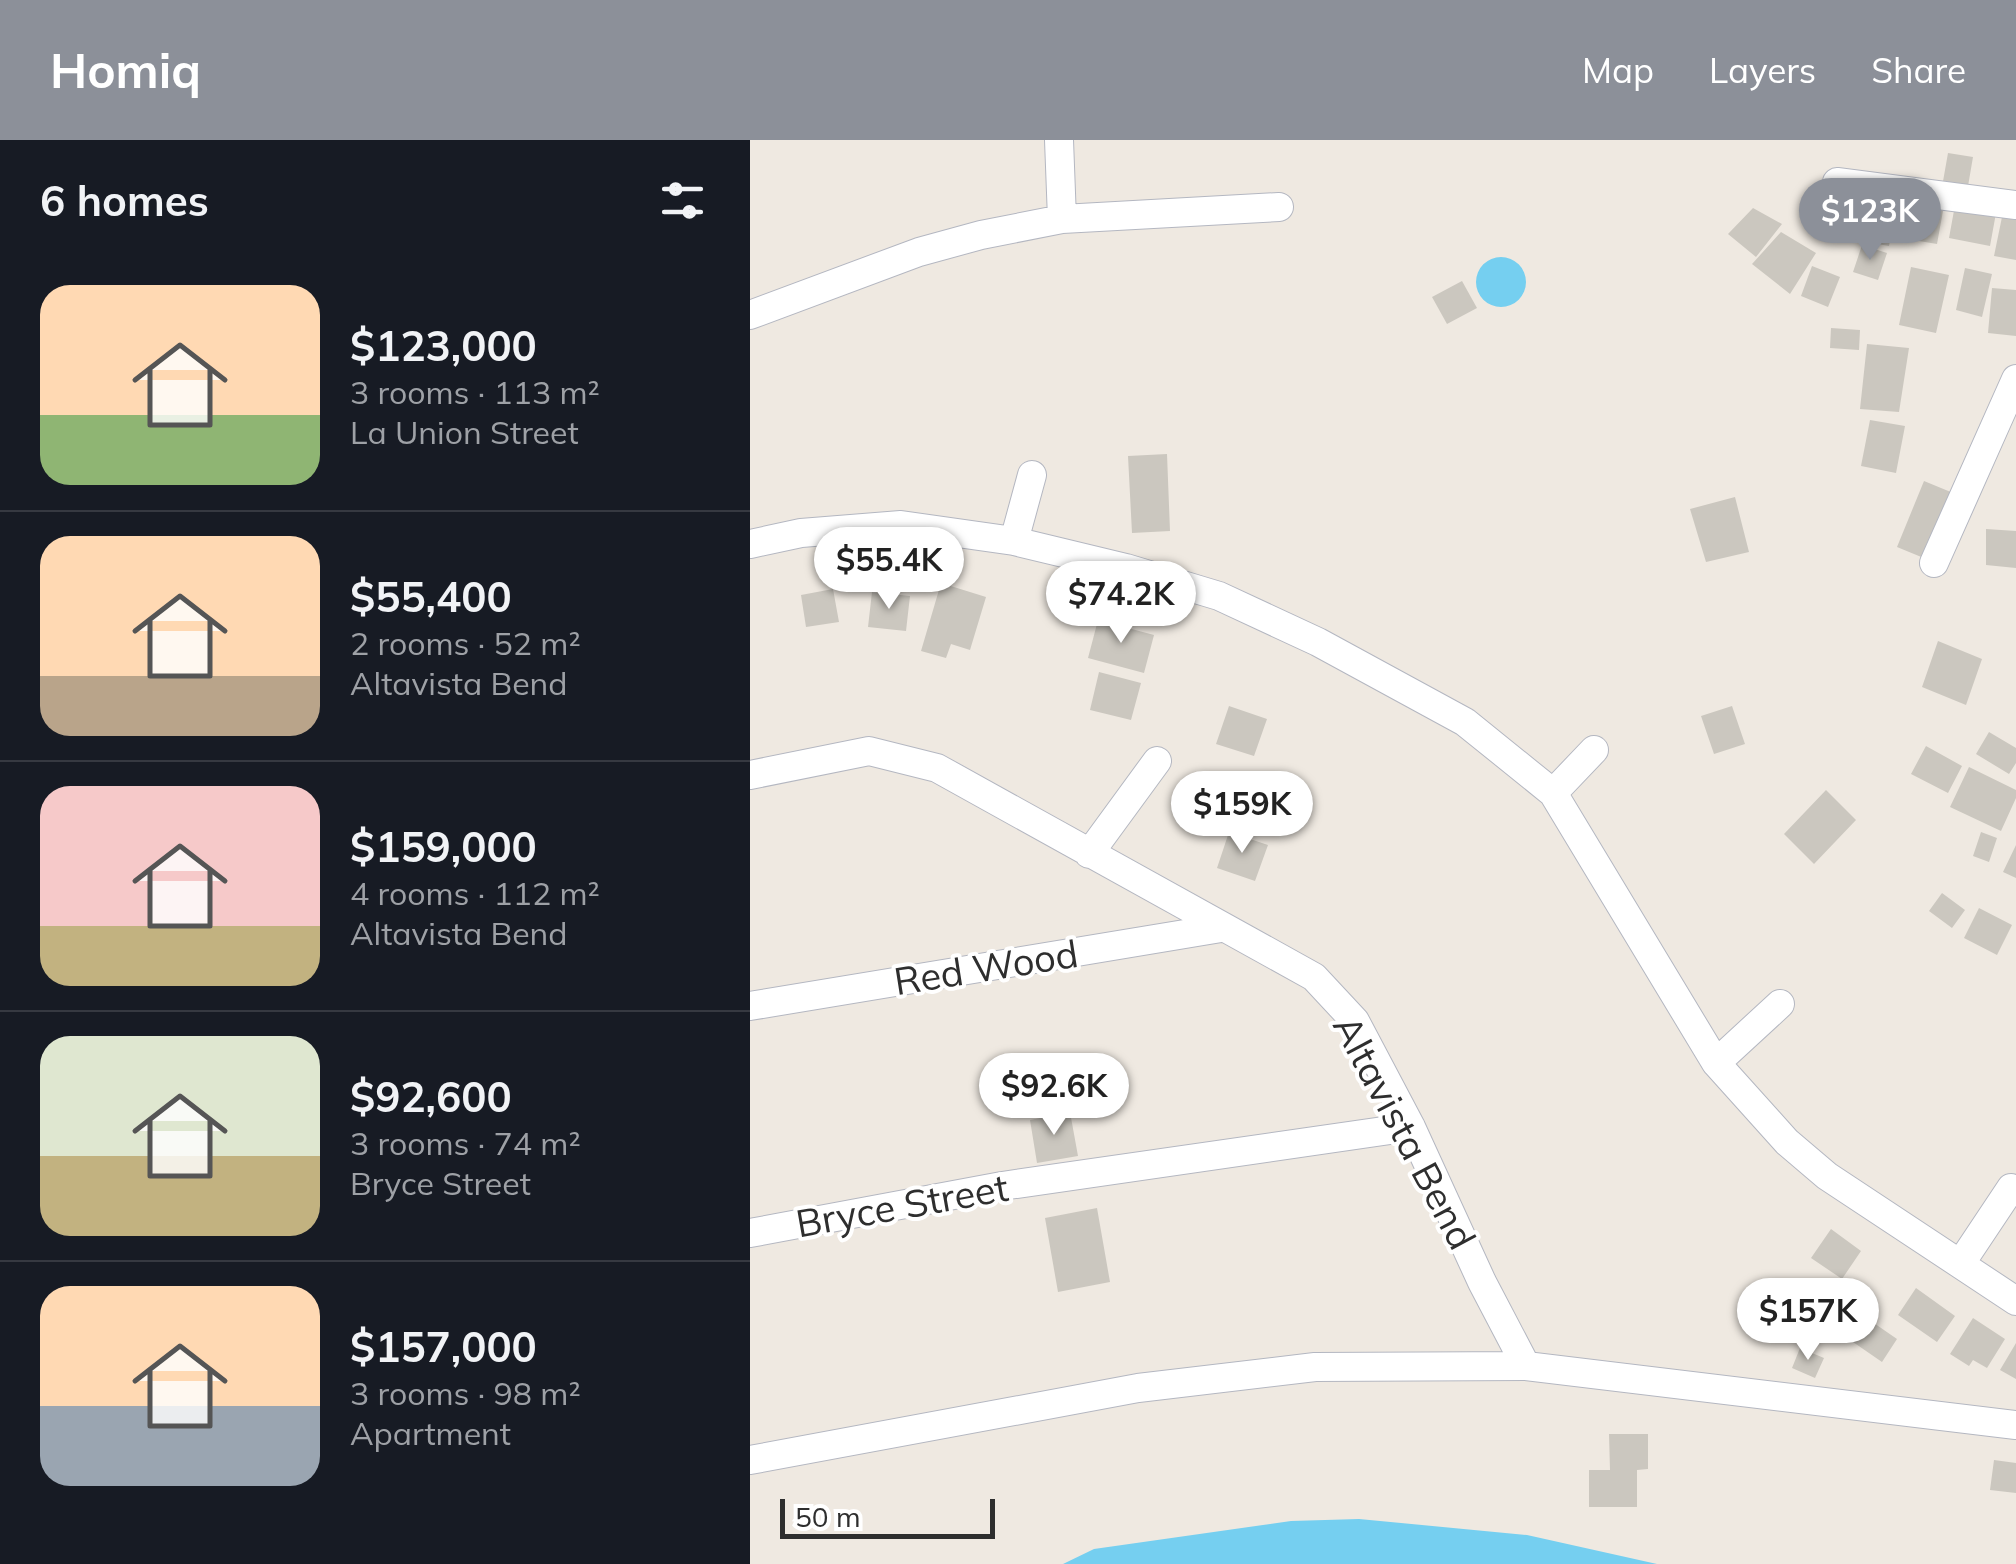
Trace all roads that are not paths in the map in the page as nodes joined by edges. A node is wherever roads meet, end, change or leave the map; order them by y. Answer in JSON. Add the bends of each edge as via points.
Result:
{"nodes":[{"id":1,"x":1059,"y":140,"type":"edge"},
{"id":2,"x":1836,"y":182,"type":"dead end"},
{"id":3,"x":2016,"y":205,"type":"edge"},
{"id":4,"x":1278,"y":207,"type":"dead end"},
{"id":5,"x":1062,"y":219,"type":"junction"},
{"id":6,"x":750,"y":315,"type":"edge"},
{"id":7,"x":2016,"y":380,"type":"edge"},
{"id":8,"x":1032,"y":475,"type":"dead end"},
{"id":9,"x":1014,"y":540,"type":"junction"},
{"id":10,"x":750,"y":544,"type":"edge"},
{"id":11,"x":1934,"y":563,"type":"dead end"},
{"id":12,"x":1594,"y":750,"type":"dead end"},
{"id":13,"x":1156,"y":761,"type":"dead end"},
{"id":14,"x":750,"y":775,"type":"edge"},
{"id":15,"x":1554,"y":794,"type":"junction"},
{"id":16,"x":1089,"y":854,"type":"junction"},
{"id":17,"x":1221,"y":928,"type":"junction"},
{"id":18,"x":1780,"y":1004,"type":"dead end"},
{"id":19,"x":750,"y":1006,"type":"edge"},
{"id":20,"x":1716,"y":1064,"type":"junction"},
{"id":21,"x":1411,"y":1127,"type":"junction"},
{"id":22,"x":2010,"y":1188,"type":"dead end"},
{"id":23,"x":750,"y":1232,"type":"edge"},
{"id":24,"x":1961,"y":1263,"type":"junction"},
{"id":25,"x":2016,"y":1300,"type":"edge"},
{"id":26,"x":1526,"y":1366,"type":"junction"},
{"id":27,"x":2016,"y":1425,"type":"edge"},
{"id":28,"x":750,"y":1460,"type":"edge"}],
"edges":[{"from":1,"to":5,"type":"street"},
{"from":2,"to":3,"type":"street"},
{"from":4,"to":5,"type":"street"},
{"from":5,"to":6,"type":"street","via":[[919,252]]},
{"from":7,"to":11,"type":"street"},
{"from":8,"to":9,"type":"street"},
{"from":9,"to":10,"type":"street","via":[[901,525]]},
{"from":9,"to":15,"type":"street","via":[[1219,596],[1302,634],[1465,722]]},
{"from":12,"to":15,"type":"street"},
{"from":13,"to":16,"type":"street"},
{"from":14,"to":16,"type":"street","name":"Altavista Bend","via":[[869,751],[937,768]]},
{"from":15,"to":20,"type":"street"},
{"from":16,"to":17,"type":"street","name":"Altavista Bend"},
{"from":17,"to":19,"type":"street","name":"Red Wood"},
{"from":17,"to":21,"type":"street","name":"Altavista Bend","via":[[1314,977],[1355,1022]]},
{"from":18,"to":20,"type":"street"},
{"from":20,"to":24,"type":"street","via":[[1827,1176]]},
{"from":21,"to":23,"type":"street","name":"Bryce Street","via":[[1002,1186]]},
{"from":21,"to":26,"type":"street","name":"Altavista Bend"},
{"from":22,"to":24,"type":"street"},
{"from":24,"to":25,"type":"street"},
{"from":26,"to":27,"type":"street"},
{"from":26,"to":28,"type":"street","via":[[1316,1367],[1138,1388]]}]}
